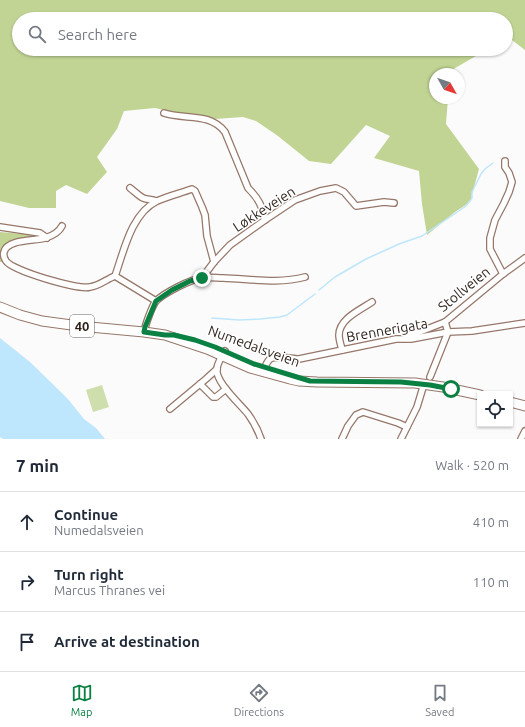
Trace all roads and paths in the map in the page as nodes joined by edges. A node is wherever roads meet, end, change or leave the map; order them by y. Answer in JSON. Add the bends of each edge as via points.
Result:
{"nodes":[{"id":1,"x":164,"y":113,"type":"dead end"},
{"id":2,"x":505,"y":161,"type":"dead end"},
{"id":3,"x":130,"y":188,"type":"dead end"},
{"id":4,"x":159,"y":200,"type":"junction"},
{"id":5,"x":394,"y":203,"type":"dead end"},
{"id":6,"x":265,"y":220,"type":"junction"},
{"id":7,"x":62,"y":226,"type":"dead end"},
{"id":8,"x":0,"y":227,"type":"edge"},
{"id":9,"x":47,"y":238,"type":"junction"},
{"id":10,"x":525,"y":258,"type":"edge"},
{"id":11,"x":214,"y":262,"type":"junction"},
{"id":12,"x":503,"y":274,"type":"junction"},
{"id":13,"x":115,"y":276,"type":"junction"},
{"id":14,"x":305,"y":277,"type":"dead end"},
{"id":15,"x":202,"y":278,"type":"junction"},
{"id":16,"x":156,"y":301,"type":"junction"},
{"id":17,"x":372,"y":302,"type":"dead end"},
{"id":18,"x":0,"y":307,"type":"edge"},
{"id":19,"x":445,"y":322,"type":"junction"},
{"id":20,"x":525,"y":323,"type":"edge"},
{"id":21,"x":144,"y":332,"type":"junction"},
{"id":22,"x":448,"y":332,"type":"junction"},
{"id":23,"x":396,"y":340,"type":"junction"},
{"id":24,"x":342,"y":350,"type":"junction"},
{"id":25,"x":224,"y":353,"type":"junction"},
{"id":26,"x":217,"y":369,"type":"junction"},
{"id":27,"x":264,"y":370,"type":"junction"},
{"id":28,"x":427,"y":381,"type":"junction"},
{"id":29,"x":200,"y":384,"type":"junction"},
{"id":30,"x":226,"y":389,"type":"junction"},
{"id":31,"x":477,"y":395,"type":"edge"},
{"id":32,"x":513,"y":403,"type":"edge"},
{"id":33,"x":525,"y":406,"type":"edge"},
{"id":34,"x":170,"y":409,"type":"dead end"},
{"id":35,"x":407,"y":427,"type":"junction"},
{"id":36,"x":525,"y":431,"type":"edge"},
{"id":37,"x":261,"y":439,"type":"edge"},
{"id":38,"x":342,"y":439,"type":"edge"},
{"id":39,"x":401,"y":439,"type":"edge"},
{"id":40,"x":521,"y":439,"type":"edge"}],
"edges":[{"from":1,"to":6,"type":"street","via":[[204,119],[220,126],[225,132],[248,188],[260,202]]},
{"from":2,"to":12,"type":"street","name":"Stollveien","via":[[512,182],[490,238],[490,249]]},
{"from":3,"to":4,"type":"street","via":[[143,198]]},
{"from":4,"to":11,"type":"street","via":[[192,189],[195,191],[205,215],[206,236]]},
{"from":4,"to":13,"type":"street","via":[[146,208],[137,218]]},
{"from":5,"to":6,"type":"street","name":"Løkkeveien","via":[[356,206],[344,192],[336,188],[295,200]]},
{"from":6,"to":11,"type":"street","name":"Løkkeveien","via":[[230,245]]},
{"from":7,"to":9,"type":"street","via":[[59,231]]},
{"from":8,"to":9,"type":"street","via":[[40,233]]},
{"from":9,"to":13,"type":"street","via":[[16,242],[8,246],[4,251],[5,260],[31,274],[84,288],[95,286]]},
{"from":10,"to":12,"type":"street","name":"Stollveien"},
{"from":11,"to":15,"type":"street","name":"Løkkeveien"},
{"from":12,"to":19,"type":"street","name":"Stollveien"},
{"from":13,"to":16,"type":"street"},
{"from":14,"to":15,"type":"street","via":[[272,281]]},
{"from":15,"to":16,"type":"street","via":[[190,281]]},
{"from":16,"to":21,"type":"street"},
{"from":17,"to":24,"type":"street","via":[[345,320],[340,327],[338,336]]},
{"from":18,"to":21,"type":"main road","name":"Numedalsveien","number":"40","via":[[50,322]]},
{"from":19,"to":22,"type":"street"},
{"from":19,"to":23,"type":"street","name":"Stollveien"},
{"from":20,"to":22,"type":"street","name":"Brennerigata"},
{"from":21,"to":25,"type":"main road","name":"Numedalsveien","number":"40","via":[[195,340]]},
{"from":22,"to":23,"type":"street","name":"Brennerigata"},
{"from":22,"to":28,"type":"street"},
{"from":23,"to":24,"type":"street","name":"Brennerigata"},
{"from":24,"to":27,"type":"street","name":"Brennerigata","via":[[299,359],[273,357],[267,362]]},
{"from":25,"to":26,"type":"street"},
{"from":25,"to":27,"type":"main road","name":"Numedalsveien","number":"40","via":[[244,366]]},
{"from":26,"to":29,"type":"street"},
{"from":26,"to":30,"type":"street"},
{"from":27,"to":28,"type":"main road","name":"Numedalsveien","number":"40","via":[[299,381]]},
{"from":28,"to":31,"type":"main road","name":"Numedalsveien","number":"40"},
{"from":28,"to":35,"type":"street"},
{"from":29,"to":30,"type":"street","via":[[213,397]]},
{"from":29,"to":34,"type":"street"},
{"from":30,"to":37,"type":"street","via":[[248,415]]},
{"from":32,"to":33,"type":"main road"},
{"from":35,"to":38,"type":"street","via":[[363,412],[356,415]]},
{"from":35,"to":39,"type":"street"},
{"from":36,"to":40,"type":"street"}]}
